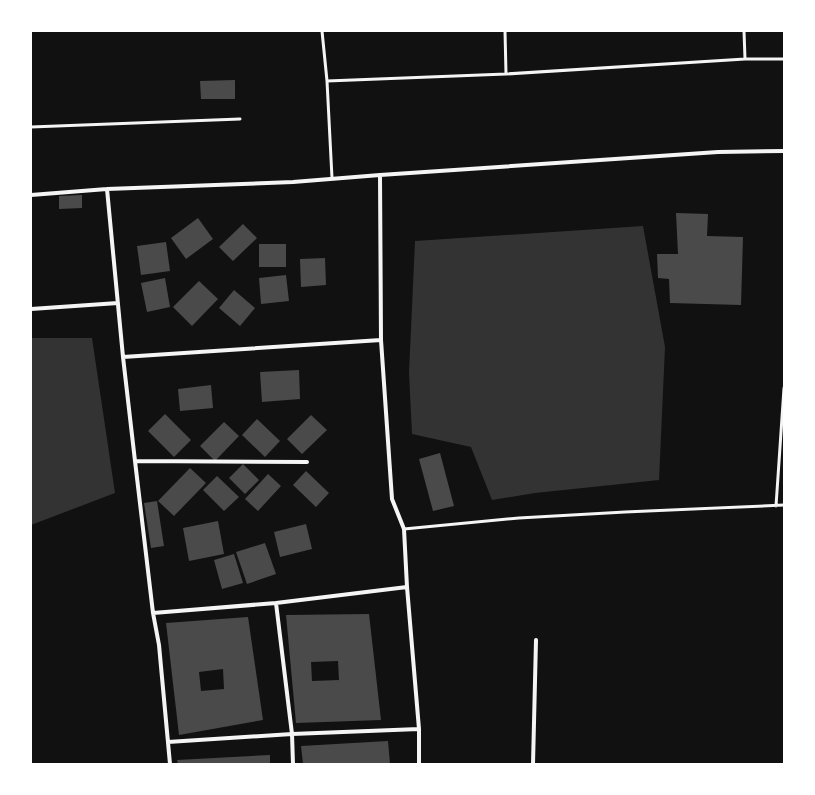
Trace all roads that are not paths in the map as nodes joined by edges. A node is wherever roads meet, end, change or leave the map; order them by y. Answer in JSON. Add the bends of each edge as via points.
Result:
{"nodes":[{"id":1,"x":322,"y":31,"type":"edge"},
{"id":2,"x":506,"y":31,"type":"edge"},
{"id":3,"x":744,"y":31,"type":"edge"},
{"id":4,"x":745,"y":59,"type":"junction"},
{"id":5,"x":784,"y":59,"type":"edge"},
{"id":6,"x":506,"y":74,"type":"junction"},
{"id":7,"x":327,"y":81,"type":"junction"},
{"id":8,"x":240,"y":119,"type":"dead end"},
{"id":9,"x":31,"y":127,"type":"edge"},
{"id":10,"x":784,"y":151,"type":"edge"},
{"id":11,"x":380,"y":175,"type":"junction"},
{"id":12,"x":332,"y":178,"type":"junction"},
{"id":13,"x":107,"y":189,"type":"junction"},
{"id":14,"x":31,"y":195,"type":"edge"},
{"id":15,"x":118,"y":303,"type":"junction"},
{"id":16,"x":31,"y":309,"type":"edge"},
{"id":17,"x":382,"y":340,"type":"junction"},
{"id":18,"x":123,"y":357,"type":"junction"},
{"id":19,"x":784,"y":388,"type":"edge"},
{"id":20,"x":135,"y":461,"type":"junction"},
{"id":21,"x":307,"y":462,"type":"dead end"},
{"id":22,"x":776,"y":506,"type":"junction"},
{"id":23,"x":784,"y":506,"type":"edge"},
{"id":24,"x":404,"y":529,"type":"junction"},
{"id":25,"x":407,"y":587,"type":"junction"},
{"id":26,"x":276,"y":603,"type":"junction"},
{"id":27,"x":153,"y":613,"type":"junction"},
{"id":28,"x":536,"y":640,"type":"dead end"},
{"id":29,"x":419,"y":729,"type":"junction"},
{"id":30,"x":292,"y":734,"type":"junction"},
{"id":31,"x":168,"y":742,"type":"junction"},
{"id":32,"x":170,"y":764,"type":"edge"},
{"id":33,"x":293,"y":764,"type":"edge"},
{"id":34,"x":419,"y":764,"type":"edge"},
{"id":35,"x":533,"y":764,"type":"edge"}],
"edges":[{"from":1,"to":7,"type":"lane"},
{"from":2,"to":6,"type":"lane"},
{"from":3,"to":4,"type":"lane"},
{"from":4,"to":5,"type":"lane"},
{"from":4,"to":6,"type":"lane"},
{"from":6,"to":7,"type":"lane"},
{"from":7,"to":12,"type":"lane"},
{"from":8,"to":9,"type":"lane"},
{"from":10,"to":11,"type":"street","via":[[718,152]]},
{"from":11,"to":12,"type":"street"},
{"from":11,"to":17,"type":"street"},
{"from":12,"to":13,"type":"street","via":[[292,182]]},
{"from":13,"to":14,"type":"street"},
{"from":13,"to":15,"type":"street"},
{"from":15,"to":16,"type":"street"},
{"from":15,"to":18,"type":"street"},
{"from":17,"to":18,"type":"street"},
{"from":17,"to":24,"type":"street","via":[[392,499]]},
{"from":18,"to":20,"type":"street"},
{"from":19,"to":22,"type":"lane"},
{"from":20,"to":21,"type":"street"},
{"from":20,"to":27,"type":"street"},
{"from":22,"to":23,"type":"lane"},
{"from":22,"to":24,"type":"lane","via":[[519,518]]},
{"from":24,"to":25,"type":"street"},
{"from":25,"to":26,"type":"street"},
{"from":25,"to":29,"type":"street"},
{"from":26,"to":27,"type":"street"},
{"from":26,"to":30,"type":"street"},
{"from":27,"to":31,"type":"street","via":[[159,646]]},
{"from":28,"to":35,"type":"street"},
{"from":29,"to":30,"type":"street"},
{"from":29,"to":34,"type":"street"},
{"from":30,"to":31,"type":"street"},
{"from":30,"to":33,"type":"street"},
{"from":31,"to":32,"type":"street"}]}
